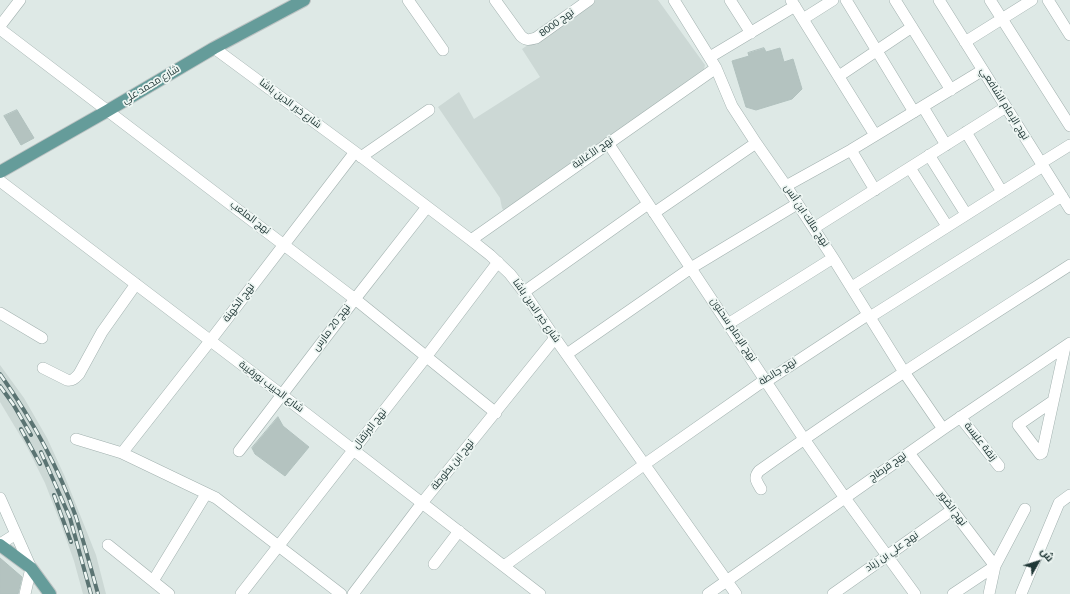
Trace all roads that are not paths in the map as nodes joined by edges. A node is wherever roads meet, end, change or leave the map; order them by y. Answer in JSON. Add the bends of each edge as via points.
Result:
{"nodes":[{"id":1,"x":20,"y":0,"type":"edge"},
{"id":2,"x":304,"y":0,"type":"edge"},
{"id":3,"x":408,"y":0,"type":"edge"},
{"id":4,"x":495,"y":0,"type":"edge"},
{"id":5,"x":589,"y":0,"type":"edge"},
{"id":6,"x":674,"y":0,"type":"edge"},
{"id":7,"x":730,"y":0,"type":"edge"},
{"id":8,"x":833,"y":0,"type":"edge"},
{"id":9,"x":846,"y":0,"type":"edge"},
{"id":10,"x":895,"y":0,"type":"edge"},
{"id":11,"x":939,"y":0,"type":"edge"},
{"id":12,"x":990,"y":0,"type":"edge"},
{"id":13,"x":1032,"y":0,"type":"edge"},
{"id":14,"x":1048,"y":0,"type":"edge"},
{"id":15,"x":793,"y":3,"type":"edge"},
{"id":16,"x":1070,"y":15,"type":"edge"},
{"id":17,"x":803,"y":19,"type":"junction"},
{"id":18,"x":1002,"y":19,"type":"junction"},
{"id":19,"x":912,"y":27,"type":"junction"},
{"id":20,"x":0,"y":28,"type":"edge"},
{"id":21,"x":1068,"y":31,"type":"edge"},
{"id":22,"x":751,"y":33,"type":"junction"},
{"id":23,"x":965,"y":42,"type":"junction"},
{"id":24,"x":214,"y":48,"type":"junction"},
{"id":25,"x":443,"y":50,"type":"dead end"},
{"id":26,"x":877,"y":50,"type":"junction"},
{"id":27,"x":710,"y":57,"type":"junction"},
{"id":28,"x":716,"y":68,"type":"junction"},
{"id":29,"x":983,"y":70,"type":"junction"},
{"id":30,"x":839,"y":76,"type":"junction"},
{"id":31,"x":951,"y":90,"type":"junction"},
{"id":32,"x":1006,"y":107,"type":"junction"},
{"id":33,"x":429,"y":110,"type":"dead end"},
{"id":34,"x":919,"y":110,"type":"junction"},
{"id":35,"x":107,"y":111,"type":"junction"},
{"id":36,"x":1070,"y":126,"type":"edge"},
{"id":37,"x":966,"y":132,"type":"junction"},
{"id":38,"x":875,"y":135,"type":"junction"},
{"id":39,"x":608,"y":143,"type":"junction"},
{"id":40,"x":756,"y":144,"type":"junction"},
{"id":41,"x":946,"y":145,"type":"junction"},
{"id":42,"x":1070,"y":145,"type":"edge"},
{"id":43,"x":851,"y":150,"type":"junction"},
{"id":44,"x":358,"y":154,"type":"junction"},
{"id":45,"x":929,"y":155,"type":"junction"},
{"id":46,"x":1042,"y":165,"type":"junction"},
{"id":47,"x":910,"y":168,"type":"junction"},
{"id":48,"x":0,"y":172,"type":"edge"},
{"id":49,"x":0,"y":181,"type":"edge"},
{"id":50,"x":786,"y":186,"type":"junction"},
{"id":51,"x":875,"y":190,"type":"junction"},
{"id":52,"x":1002,"y":192,"type":"junction"},
{"id":53,"x":1062,"y":196,"type":"junction"},
{"id":54,"x":797,"y":204,"type":"junction"},
{"id":55,"x":427,"y":207,"type":"junction"},
{"id":56,"x":651,"y":208,"type":"junction"},
{"id":57,"x":1070,"y":209,"type":"edge"},
{"id":58,"x":966,"y":214,"type":"junction"},
{"id":59,"x":947,"y":226,"type":"junction"},
{"id":60,"x":814,"y":228,"type":"junction"},
{"id":61,"x":471,"y":240,"type":"junction"},
{"id":62,"x":284,"y":244,"type":"junction"},
{"id":63,"x":833,"y":258,"type":"junction"},
{"id":64,"x":498,"y":262,"type":"junction"},
{"id":65,"x":1070,"y":265,"type":"edge"},
{"id":66,"x":691,"y":268,"type":"junction"},
{"id":67,"x":136,"y":284,"type":"junction"},
{"id":68,"x":852,"y":287,"type":"junction"},
{"id":69,"x":524,"y":292,"type":"junction"},
{"id":70,"x":354,"y":299,"type":"junction"},
{"id":71,"x":0,"y":313,"type":"edge"},
{"id":72,"x":870,"y":317,"type":"junction"},
{"id":73,"x":728,"y":324,"type":"junction"},
{"id":74,"x":42,"y":338,"type":"dead end"},
{"id":75,"x":555,"y":338,"type":"junction"},
{"id":76,"x":210,"y":341,"type":"junction"},
{"id":77,"x":1067,"y":345,"type":"edge"},
{"id":78,"x":567,"y":354,"type":"junction"},
{"id":79,"x":426,"y":357,"type":"junction"},
{"id":80,"x":43,"y":368,"type":"dead end"},
{"id":81,"x":904,"y":372,"type":"junction"},
{"id":82,"x":766,"y":381,"type":"junction"},
{"id":83,"x":282,"y":395,"type":"junction"},
{"id":84,"x":1053,"y":401,"type":"dead end"},
{"id":85,"x":496,"y":413,"type":"junction"},
{"id":86,"x":960,"y":417,"type":"junction"},
{"id":87,"x":943,"y":429,"type":"junction"},
{"id":88,"x":76,"y":439,"type":"dead end"},
{"id":89,"x":804,"y":439,"type":"junction"},
{"id":90,"x":353,"y":450,"type":"junction"},
{"id":91,"x":239,"y":451,"type":"dead end"},
{"id":92,"x":122,"y":453,"type":"junction"},
{"id":93,"x":909,"y":453,"type":"junction"},
{"id":94,"x":645,"y":464,"type":"junction"},
{"id":95,"x":999,"y":466,"type":"dead end"},
{"id":96,"x":761,"y":489,"type":"dead end"},
{"id":97,"x":206,"y":494,"type":"junction"},
{"id":98,"x":1070,"y":495,"type":"edge"},
{"id":99,"x":0,"y":498,"type":"edge"},
{"id":100,"x":845,"y":498,"type":"junction"},
{"id":101,"x":422,"y":503,"type":"junction"},
{"id":102,"x":1059,"y":504,"type":"junction"},
{"id":103,"x":1070,"y":507,"type":"edge"},
{"id":104,"x":1026,"y":509,"type":"dead end"},
{"id":105,"x":952,"y":510,"type":"junction"},
{"id":106,"x":459,"y":531,"type":"junction"},
{"id":107,"x":16,"y":534,"type":"junction"},
{"id":108,"x":0,"y":545,"type":"edge"},
{"id":109,"x":108,"y":545,"type":"dead end"},
{"id":110,"x":278,"y":545,"type":"junction"},
{"id":111,"x":887,"y":555,"type":"junction"},
{"id":112,"x":434,"y":564,"type":"dead end"},
{"id":113,"x":504,"y":566,"type":"junction"},
{"id":114,"x":995,"y":566,"type":"junction"},
{"id":115,"x":31,"y":568,"type":"junction"},
{"id":116,"x":153,"y":581,"type":"junction"},
{"id":117,"x":727,"y":581,"type":"junction"},
{"id":118,"x":991,"y":593,"type":"edge"},
{"id":119,"x":25,"y":594,"type":"edge"},
{"id":120,"x":50,"y":594,"type":"edge"},
{"id":121,"x":169,"y":594,"type":"edge"},
{"id":122,"x":240,"y":594,"type":"edge"},
{"id":123,"x":340,"y":594,"type":"edge"},
{"id":124,"x":353,"y":594,"type":"edge"},
{"id":125,"x":540,"y":594,"type":"edge"},
{"id":126,"x":708,"y":594,"type":"edge"},
{"id":127,"x":736,"y":594,"type":"edge"},
{"id":128,"x":833,"y":594,"type":"edge"},
{"id":129,"x":915,"y":594,"type":"edge"},
{"id":130,"x":953,"y":594,"type":"edge"},
{"id":131,"x":1021,"y":594,"type":"edge"}],
"edges":[{"from":1,"to":20,"type":"street"},
{"from":2,"to":24,"type":"main road","name":"شارع محمد علي"},
{"from":3,"to":25,"type":"street"},
{"from":4,"to":5,"type":"street","name":"نهج 8000","via":[[525,40],[536,38]]},
{"from":6,"to":27,"type":"street","name":"نهج مالك ابن أنس"},
{"from":7,"to":22,"type":"street"},
{"from":8,"to":17,"type":"street"},
{"from":9,"to":26,"type":"street"},
{"from":10,"to":19,"type":"street"},
{"from":11,"to":23,"type":"street","name":"نهج الإمام الشافعي"},
{"from":12,"to":18,"type":"street"},
{"from":13,"to":18,"type":"street"},
{"from":14,"to":21,"type":"street"},
{"from":15,"to":17,"type":"street"},
{"from":15,"to":22,"type":"street"},
{"from":16,"to":21,"type":"street"},
{"from":17,"to":30,"type":"street"},
{"from":18,"to":23,"type":"street"},
{"from":18,"to":36,"type":"street"},
{"from":19,"to":26,"type":"street"},
{"from":19,"to":31,"type":"street"},
{"from":20,"to":35,"type":"street","name":"نهج الملعب"},
{"from":22,"to":27,"type":"street"},
{"from":23,"to":29,"type":"street","name":"نهج الإمام الشافعي"},
{"from":24,"to":35,"type":"main road","name":"شارع محمد علي"},
{"from":24,"to":44,"type":"street","name":"شارع خير الدين باشا"},
{"from":26,"to":30,"type":"street"},
{"from":26,"to":34,"type":"street"},
{"from":27,"to":28,"type":"street","name":"نهج مالك ابن أنس"},
{"from":28,"to":39,"type":"street","name":"نهج الأغالبة"},
{"from":28,"to":40,"type":"street","name":"نهج مالك ابن أنس","via":[[732,106]]},
{"from":29,"to":31,"type":"street"},
{"from":29,"to":32,"type":"street","name":"نهج الإمام الشافعي"},
{"from":30,"to":38,"type":"street"},
{"from":31,"to":34,"type":"street"},
{"from":32,"to":37,"type":"street"},
{"from":32,"to":46,"type":"street","name":"نهج الإمام الشافعي"},
{"from":33,"to":44,"type":"street","name":"نهج الكهنة"},
{"from":34,"to":38,"type":"street"},
{"from":34,"to":41,"type":"street"},
{"from":35,"to":48,"type":"main road","name":"شارع محمد علي"},
{"from":35,"to":62,"type":"street","name":"نهج الملعب"},
{"from":37,"to":41,"type":"street"},
{"from":37,"to":52,"type":"street"},
{"from":38,"to":43,"type":"street"},
{"from":39,"to":56,"type":"street","name":"نهج الإمام سحنون"},
{"from":39,"to":61,"type":"street","name":"نهج الأغالبة"},
{"from":40,"to":50,"type":"street","name":"نهج مالك ابن أنس"},
{"from":40,"to":56,"type":"street"},
{"from":41,"to":45,"type":"street"},
{"from":42,"to":46,"type":"street"},
{"from":43,"to":50,"type":"street"},
{"from":43,"to":51,"type":"street"},
{"from":44,"to":55,"type":"street","name":"شارع خير الدين باشا"},
{"from":44,"to":62,"type":"street","name":"نهج الكهنة"},
{"from":45,"to":47,"type":"street"},
{"from":45,"to":58,"type":"street"},
{"from":46,"to":52,"type":"street"},
{"from":46,"to":53,"type":"street","name":"نهج الإمام الشافعي"},
{"from":47,"to":51,"type":"street"},
{"from":47,"to":59,"type":"street"},
{"from":49,"to":67,"type":"street","name":"شارع الحبيب بورقيبة"},
{"from":50,"to":54,"type":"street","name":"نهج مالك ابن أنس"},
{"from":51,"to":60,"type":"street"},
{"from":52,"to":58,"type":"street"},
{"from":53,"to":57,"type":"street","name":"نهج الإمام الشافعي"},
{"from":53,"to":72,"type":"street","name":"نهج جالطة"},
{"from":54,"to":60,"type":"street","name":"نهج مالك ابن أنس"},
{"from":54,"to":66,"type":"street"},
{"from":55,"to":61,"type":"street","name":"شارع خير الدين باشا"},
{"from":55,"to":70,"type":"street","name":"نهج 20 مارس"},
{"from":56,"to":66,"type":"street","name":"نهج الإمام سحنون"},
{"from":56,"to":69,"type":"street"},
{"from":58,"to":59,"type":"street"},
{"from":59,"to":68,"type":"street"},
{"from":60,"to":63,"type":"street","name":"نهج مالك ابن أنس"},
{"from":61,"to":64,"type":"street","name":"شارع خير الدين باشا"},
{"from":62,"to":70,"type":"street","name":"نهج الملعب"},
{"from":62,"to":76,"type":"street","name":"نهج الكهنة"},
{"from":63,"to":68,"type":"street","name":"نهج مالك ابن أنس"},
{"from":63,"to":73,"type":"street"},
{"from":64,"to":69,"type":"street","name":"شارع خير الدين باشا"},
{"from":64,"to":79,"type":"street","name":"نهج البرتقال"},
{"from":65,"to":81,"type":"street"},
{"from":66,"to":73,"type":"street","name":"نهج الإمام سحنون"},
{"from":66,"to":78,"type":"street"},
{"from":67,"to":76,"type":"street","name":"شارع الحبيب بورقيبة"},
{"from":67,"to":80,"type":"street","via":[[102,332],[76,378],[67,380]]},
{"from":68,"to":72,"type":"street","name":"نهج مالك ابن أنس"},
{"from":69,"to":75,"type":"street","name":"شارع خير الدين باشا"},
{"from":70,"to":79,"type":"street","name":"نهج الملعب"},
{"from":70,"to":83,"type":"street","name":"نهج 20 مارس"},
{"from":71,"to":74,"type":"street"},
{"from":72,"to":81,"type":"street","name":"نهج مالك ابن أنس"},
{"from":72,"to":82,"type":"street","name":"نهج جالطة","via":[[866,316]]},
{"from":73,"to":82,"type":"street","name":"نهج الإمام سحنون"},
{"from":75,"to":78,"type":"street","name":"شارع خير الدين باشا"},
{"from":75,"to":85,"type":"street","name":"نهج ابن بطوطة"},
{"from":76,"to":83,"type":"street","name":"شارع الحبيب بورقيبة"},
{"from":76,"to":92,"type":"street","name":"نهج الكهنة"},
{"from":77,"to":84,"type":"street"},
{"from":77,"to":86,"type":"street","name":"نهج قرطاج"},
{"from":78,"to":94,"type":"street","name":"شارع خير الدين باشا"},
{"from":79,"to":85,"type":"street","name":"نهج الملعب"},
{"from":79,"to":90,"type":"street","name":"نهج البرتقال"},
{"from":81,"to":87,"type":"street","name":"نهج مالك ابن أنس"},
{"from":81,"to":89,"type":"street"},
{"from":82,"to":89,"type":"street","name":"نهج الإمام سحنون"},
{"from":82,"to":94,"type":"street","name":"نهج جالطة"},
{"from":83,"to":90,"type":"street","name":"شارع الحبيب بورقيبة"},
{"from":83,"to":91,"type":"street","name":"نهج 20 مارس"},
{"from":85,"to":101,"type":"street","name":"نهج ابن بطوطة"},
{"from":86,"to":87,"type":"street","name":"نهج قرطاج"},
{"from":86,"to":95,"type":"street","name":"زنقة عليسة"},
{"from":87,"to":93,"type":"street","name":"نهج قرطاج"},
{"from":88,"to":92,"type":"street"},
{"from":89,"to":96,"type":"street","via":[[757,473],[755,480]]},
{"from":89,"to":100,"type":"street","name":"نهج الإمام سحنون"},
{"from":90,"to":101,"type":"street","name":"شارع الحبيب بورقيبة"},
{"from":90,"to":110,"type":"street","name":"نهج البرتقال"},
{"from":92,"to":97,"type":"street"},
{"from":93,"to":100,"type":"street","name":"نهج قرطاج"},
{"from":93,"to":105,"type":"street","name":"نهج الصّور"},
{"from":94,"to":113,"type":"street","name":"نهج جالطة"},
{"from":94,"to":117,"type":"street","name":"شارع خير الدين باشا"},
{"from":97,"to":110,"type":"street","via":[[216,498]]},
{"from":97,"to":116,"type":"street"},
{"from":98,"to":102,"type":"street"},
{"from":99,"to":107,"type":"street"},
{"from":100,"to":111,"type":"street","name":"نهج الإمام سحنون"},
{"from":100,"to":117,"type":"street","name":"نهج قرطاج"},
{"from":101,"to":106,"type":"street","name":"شارع الحبيب بورقيبة"},
{"from":101,"to":124,"type":"street","name":"نهج ابن بطوطة"},
{"from":102,"to":103,"type":"street"},
{"from":102,"to":131,"type":"street"},
{"from":104,"to":114,"type":"street"},
{"from":105,"to":111,"type":"street","name":"نهج علي بن زياد"},
{"from":105,"to":114,"type":"street","name":"نهج الصّور"},
{"from":106,"to":112,"type":"street"},
{"from":106,"to":113,"type":"street","name":"شارع الحبيب بورقيبة"},
{"from":107,"to":108,"type":"street"},
{"from":107,"to":115,"type":"street"},
{"from":108,"to":115,"type":"main road"},
{"from":109,"to":116,"type":"street"},
{"from":110,"to":122,"type":"street","name":"نهج البرتقال"},
{"from":110,"to":123,"type":"street"},
{"from":111,"to":128,"type":"street","name":"نهج علي بن زياد"},
{"from":111,"to":129,"type":"street","name":"نهج الإمام سحنون"},
{"from":113,"to":125,"type":"street","name":"شارع الحبيب بورقيبة"},
{"from":114,"to":118,"type":"street"},
{"from":114,"to":130,"type":"street"},
{"from":115,"to":119,"type":"street"},
{"from":115,"to":120,"type":"main road"},
{"from":116,"to":121,"type":"street"},
{"from":117,"to":126,"type":"street","name":"نهج قرطاج"},
{"from":117,"to":127,"type":"street","name":"شارع خير الدين باشا"}]}
